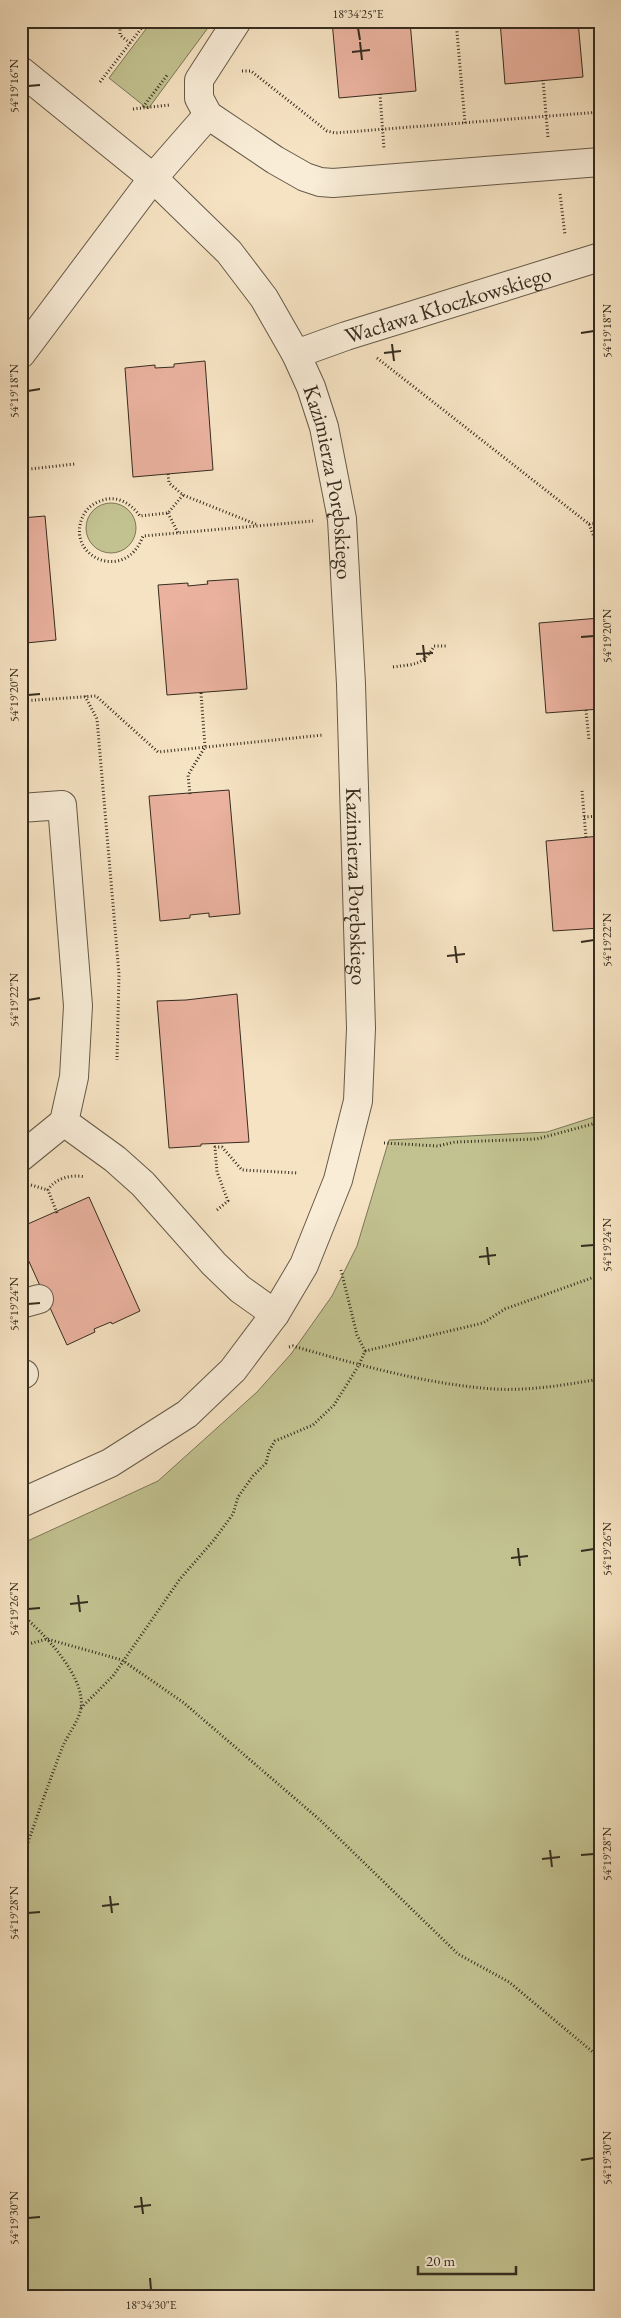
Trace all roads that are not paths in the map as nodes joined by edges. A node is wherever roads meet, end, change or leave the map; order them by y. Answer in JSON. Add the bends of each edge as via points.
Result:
{"nodes":[{"id":1,"x":236,"y":21,"type":"edge"},
{"id":2,"x":22,"y":72,"type":"edge"},
{"id":3,"x":205,"y":108,"type":"junction"},
{"id":4,"x":600,"y":162,"type":"edge"},
{"id":5,"x":153,"y":178,"type":"junction"},
{"id":6,"x":600,"y":257,"type":"edge"},
{"id":7,"x":21,"y":354,"type":"edge"},
{"id":8,"x":296,"y":354,"type":"junction"},
{"id":9,"x":21,"y":808,"type":"edge"},
{"id":10,"x":64,"y":1122,"type":"junction"},
{"id":11,"x":21,"y":1157,"type":"edge"},
{"id":12,"x":275,"y":1314,"type":"junction"},
{"id":13,"x":21,"y":1503,"type":"edge"}],
"edges":[{"from":1,"to":3,"type":"street","via":[[199,80]]},
{"from":2,"to":5,"type":"street","name":"Kazimierza Porębskiego"},
{"from":3,"to":4,"type":"street","via":[[275,160],[320,182],[342,183]]},
{"from":3,"to":5,"type":"street"},
{"from":5,"to":7,"type":"street"},
{"from":5,"to":8,"type":"street","name":"Kazimierza Porębskiego","via":[[229,252],[264,298]]},
{"from":6,"to":8,"type":"street","name":"Wacława Kłoczkowskiego"},
{"from":8,"to":12,"type":"street","name":"Kazimierza Porębskiego","via":[[324,427],[342,518],[361,1028],[358,1101],[338,1180],[304,1265]]},
{"from":9,"to":10,"type":"street","via":[[62,805],[78,1006],[74,1077]]},
{"from":10,"to":11,"type":"street"},
{"from":10,"to":12,"type":"street","via":[[143,1184],[214,1264],[240,1289]]},
{"from":12,"to":13,"type":"street","name":"Kazimierza Porębskiego","via":[[233,1370],[187,1414],[110,1463]]}]}
